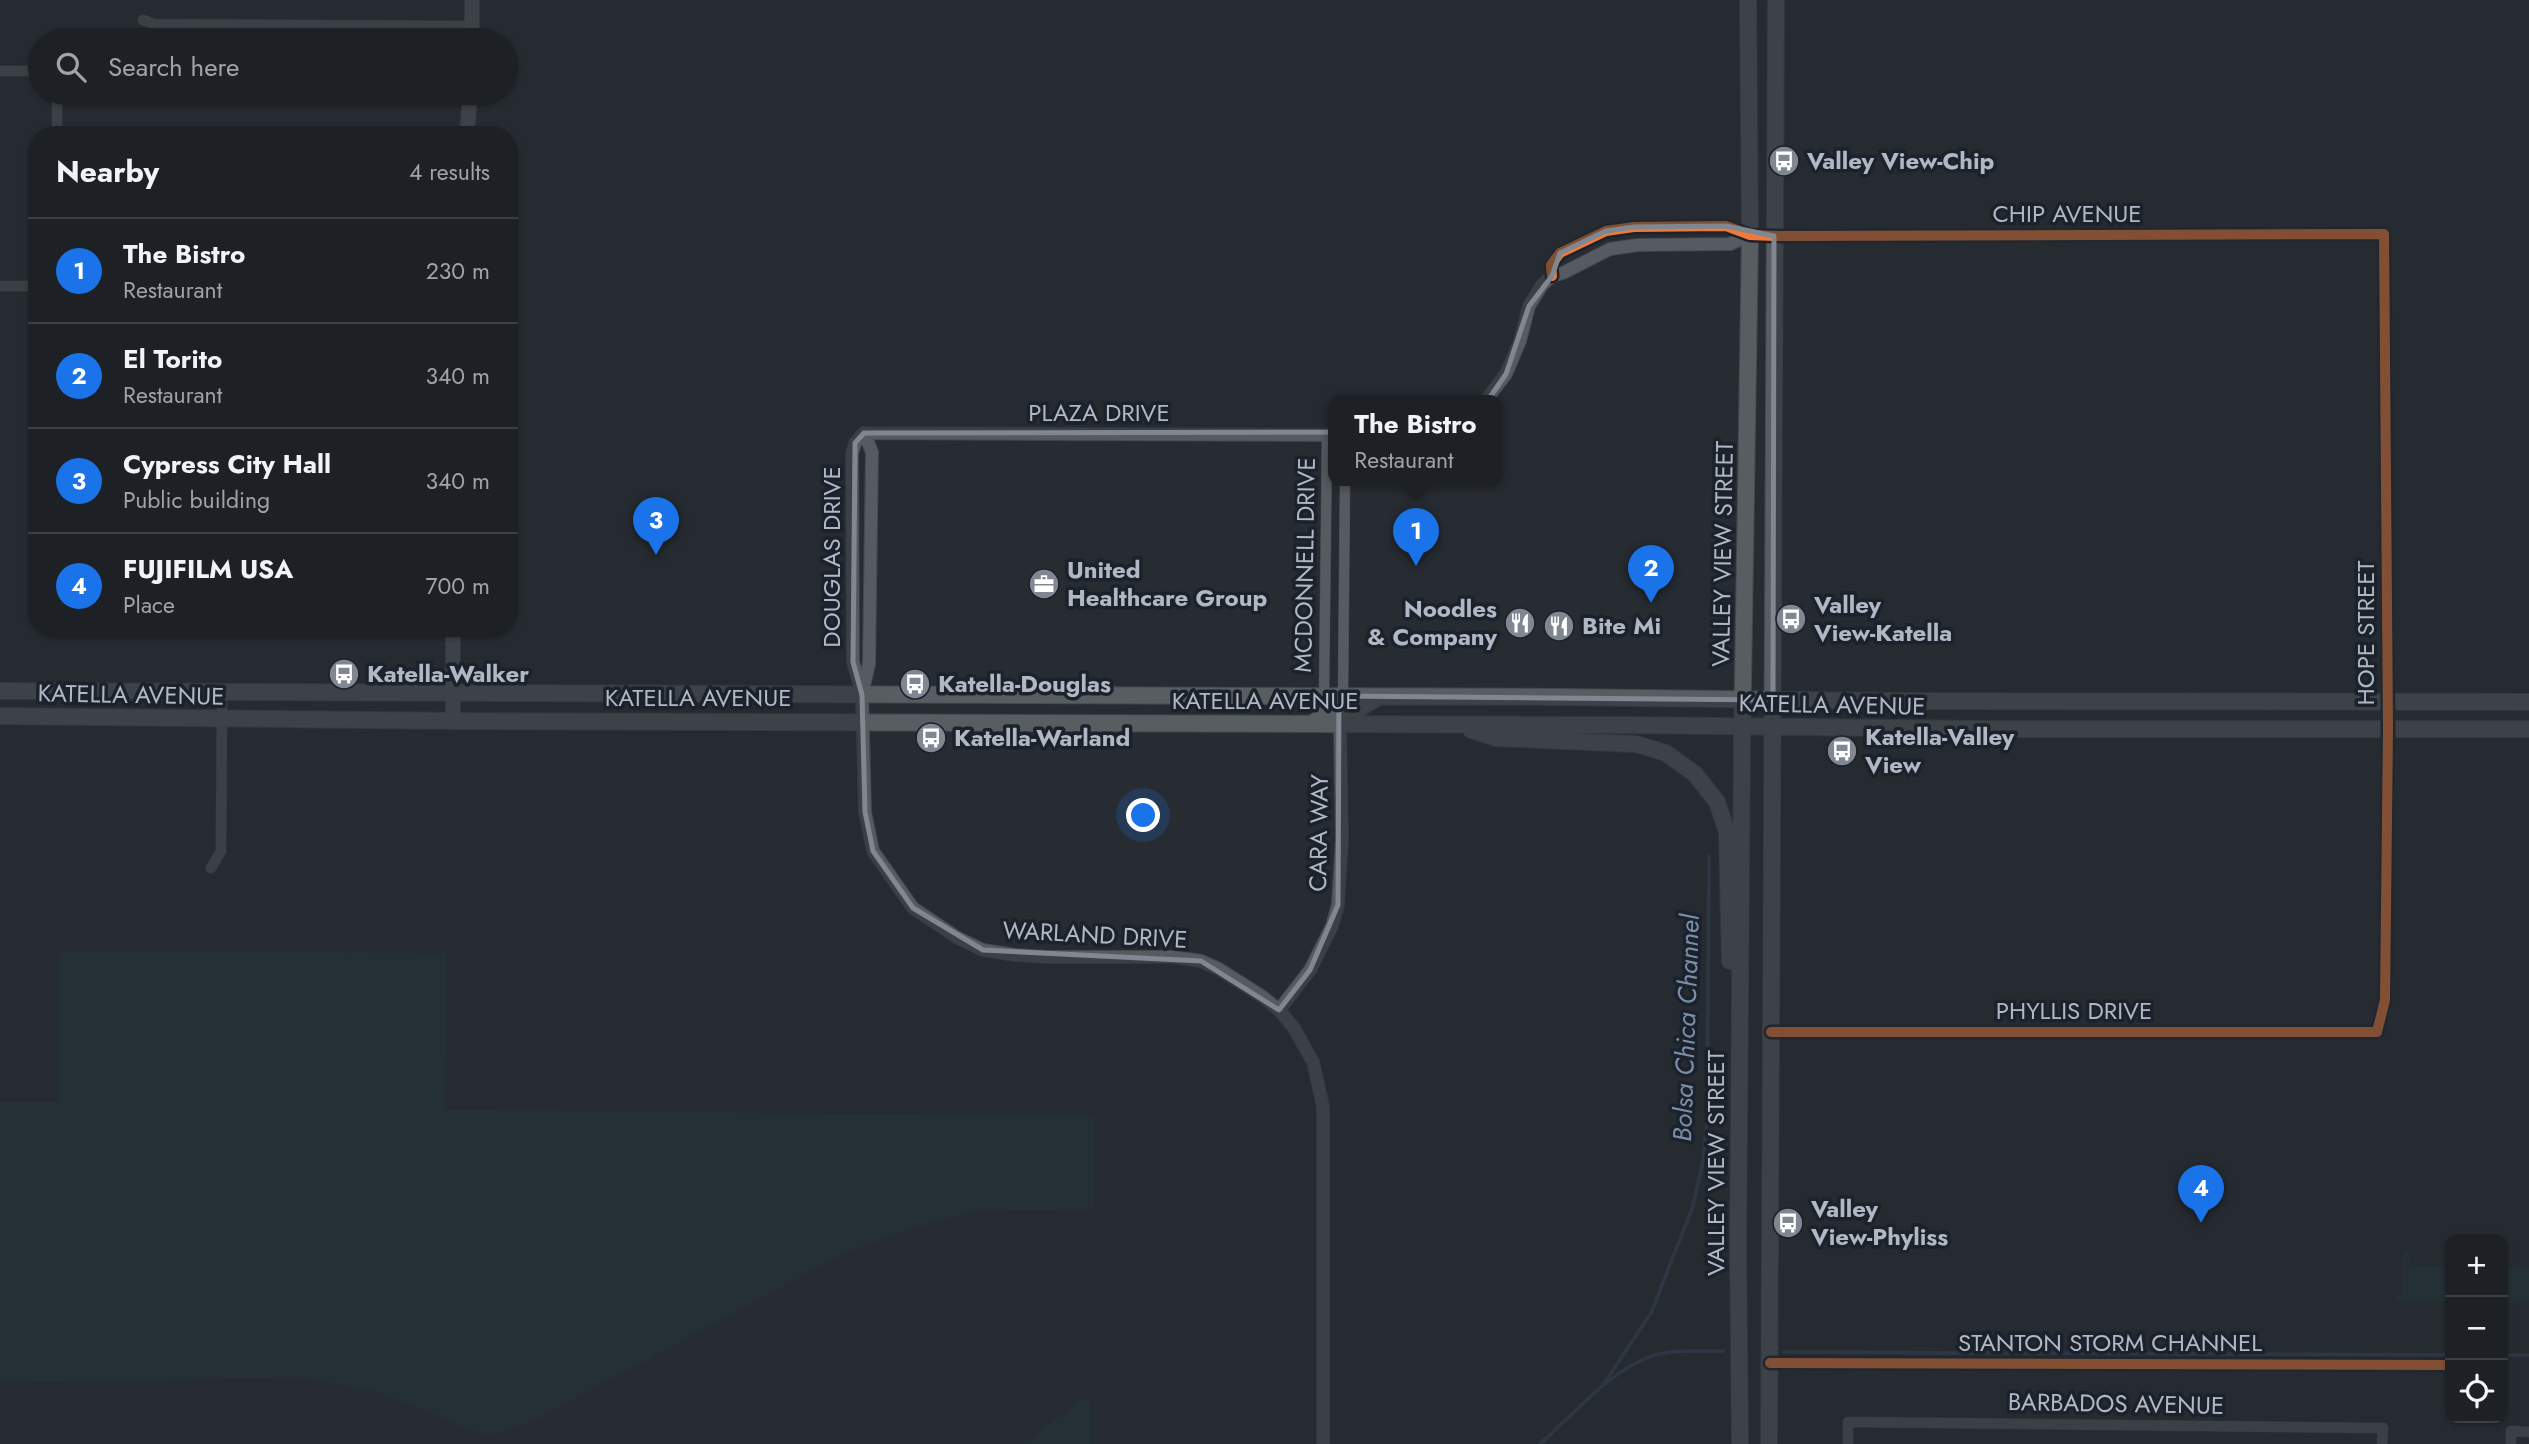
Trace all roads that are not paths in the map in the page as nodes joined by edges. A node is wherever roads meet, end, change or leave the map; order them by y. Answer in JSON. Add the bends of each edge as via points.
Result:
{"nodes":[{"id":1,"x":472,"y":0,"type":"edge"},
{"id":2,"x":1748,"y":0,"type":"edge"},
{"id":3,"x":1776,"y":0,"type":"edge"},
{"id":4,"x":143,"y":20,"type":"dead end"},
{"id":5,"x":313,"y":28,"type":"edge"},
{"id":6,"x":472,"y":28,"type":"edge"},
{"id":7,"x":0,"y":71,"type":"edge"},
{"id":8,"x":28,"y":71,"type":"edge"},
{"id":9,"x":57,"y":105,"type":"edge"},
{"id":10,"x":469,"y":105,"type":"edge"},
{"id":11,"x":57,"y":126,"type":"edge"},
{"id":12,"x":468,"y":126,"type":"edge"},
{"id":13,"x":2384,"y":234,"type":"joint"},
{"id":14,"x":1750,"y":235,"type":"junction"},
{"id":15,"x":1774,"y":236,"type":"junction"},
{"id":16,"x":1552,"y":276,"type":"junction"},
{"id":17,"x":0,"y":286,"type":"edge"},
{"id":18,"x":28,"y":286,"type":"edge"},
{"id":19,"x":1490,"y":395,"type":"edge"},
{"id":20,"x":864,"y":433,"type":"junction"},
{"id":21,"x":1328,"y":435,"type":"edge"},
{"id":22,"x":1330,"y":486,"type":"edge"},
{"id":23,"x":1345,"y":486,"type":"edge"},
{"id":24,"x":453,"y":637,"type":"edge"},
{"id":25,"x":0,"y":691,"type":"edge"},
{"id":26,"x":222,"y":692,"type":"junction"},
{"id":27,"x":453,"y":694,"type":"junction"},
{"id":28,"x":862,"y":695,"type":"junction"},
{"id":29,"x":1324,"y":696,"type":"junction"},
{"id":30,"x":1343,"y":696,"type":"junction"},
{"id":31,"x":1380,"y":697,"type":"junction"},
{"id":32,"x":1743,"y":700,"type":"junction"},
{"id":33,"x":1773,"y":701,"type":"junction"},
{"id":34,"x":2388,"y":702,"type":"junction"},
{"id":35,"x":2529,"y":702,"type":"edge"},
{"id":36,"x":0,"y":716,"type":"edge"},
{"id":37,"x":222,"y":718,"type":"junction"},
{"id":38,"x":453,"y":720,"type":"junction"},
{"id":39,"x":861,"y":721,"type":"junction"},
{"id":40,"x":1312,"y":724,"type":"junction"},
{"id":41,"x":1340,"y":724,"type":"junction"},
{"id":42,"x":1452,"y":725,"type":"junction"},
{"id":43,"x":1742,"y":727,"type":"junction"},
{"id":44,"x":1772,"y":727,"type":"junction"},
{"id":45,"x":2388,"y":728,"type":"junction"},
{"id":46,"x":2529,"y":729,"type":"edge"},
{"id":47,"x":211,"y":868,"type":"dead end"},
{"id":48,"x":1279,"y":1010,"type":"junction"},
{"id":49,"x":1740,"y":1019,"type":"junction"},
{"id":50,"x":1771,"y":1032,"type":"junction"},
{"id":51,"x":2377,"y":1032,"type":"joint"},
{"id":52,"x":2529,"y":1432,"type":"edge"},
{"id":53,"x":1323,"y":1444,"type":"edge"},
{"id":54,"x":1740,"y":1444,"type":"edge"},
{"id":55,"x":1769,"y":1444,"type":"edge"},
{"id":56,"x":1848,"y":1444,"type":"edge"},
{"id":57,"x":2382,"y":1444,"type":"edge"},
{"id":58,"x":2511,"y":1444,"type":"edge"}],
"edges":[{"from":1,"to":6,"type":"main road"},
{"from":2,"to":14,"type":"main road","name":"VALLEY VIEW STREET"},
{"from":3,"to":15,"type":"main road","name":"VALLEY VIEW STREET"},
{"from":4,"to":5,"type":"street"},
{"from":7,"to":8,"type":"street"},
{"from":9,"to":11,"type":"street"},
{"from":10,"to":12,"type":"main road"},
{"from":13,"to":15,"type":"street","name":"CHIP AVENUE"},
{"from":13,"to":34,"type":"street","name":"HOPE STREET"},
{"from":14,"to":15,"type":"street","name":"CHIP AVENUE"},
{"from":14,"to":16,"type":"street","via":[[1730,244],[1610,249]]},
{"from":14,"to":16,"type":"street","via":[[1726,226],[1606,231],[1560,253],[1551,265]]},
{"from":14,"to":32,"type":"main road","name":"VALLEY VIEW STREET"},
{"from":15,"to":33,"type":"main road","name":"VALLEY VIEW STREET"},
{"from":16,"to":19,"type":"street","via":[[1528,306],[1506,374]]},
{"from":17,"to":18,"type":"street"},
{"from":20,"to":21,"type":"street","name":"PLAZA DRIVE"},
{"from":20,"to":28,"type":"street","name":"DOUGLAS DRIVE","via":[[872,452],[869,664]]},
{"from":20,"to":28,"type":"street","name":"DOUGLAS DRIVE","via":[[855,443],[852,467],[853,662]]},
{"from":22,"to":29,"type":"street","name":"MCDONNELL DRIVE"},
{"from":23,"to":30,"type":"street","name":"MCDONNELL DRIVE"},
{"from":24,"to":27,"type":"main road"},
{"from":25,"to":26,"type":"main road","name":"KATELLA AVENUE"},
{"from":26,"to":27,"type":"main road","name":"KATELLA AVENUE"},
{"from":26,"to":37,"type":"street"},
{"from":27,"to":28,"type":"main road","name":"KATELLA AVENUE"},
{"from":27,"to":38,"type":"main road"},
{"from":28,"to":29,"type":"main road","name":"KATELLA AVENUE"},
{"from":28,"to":39,"type":"street","name":"DOUGLAS DRIVE"},
{"from":29,"to":30,"type":"main road","name":"KATELLA AVENUE"},
{"from":30,"to":31,"type":"main road","name":"KATELLA AVENUE"},
{"from":30,"to":40,"type":"main road","via":[[1339,708]]},
{"from":31,"to":32,"type":"main road","name":"KATELLA AVENUE"},
{"from":31,"to":41,"type":"main road"},
{"from":32,"to":33,"type":"main road","name":"KATELLA AVENUE"},
{"from":32,"to":43,"type":"main road","name":"VALLEY VIEW STREET"},
{"from":33,"to":34,"type":"main road","name":"KATELLA AVENUE"},
{"from":33,"to":44,"type":"main road","name":"VALLEY VIEW STREET"},
{"from":34,"to":35,"type":"main road","name":"KATELLA AVENUE"},
{"from":34,"to":45,"type":"street","name":"HOPE STREET"},
{"from":36,"to":37,"type":"main road","name":"KATELLA AVENUE"},
{"from":37,"to":38,"type":"main road","name":"KATELLA AVENUE"},
{"from":37,"to":47,"type":"street","via":[[221,851]]},
{"from":38,"to":39,"type":"main road","name":"KATELLA AVENUE"},
{"from":39,"to":40,"type":"main road","name":"KATELLA AVENUE"},
{"from":39,"to":48,"type":"street","name":"WARLAND DRIVE","via":[[865,812],[873,852],[913,908],[983,950],[1201,961]]},
{"from":40,"to":41,"type":"main road","name":"KATELLA AVENUE"},
{"from":41,"to":42,"type":"main road","name":"KATELLA AVENUE"},
{"from":41,"to":48,"type":"street","name":"CARA WAY","via":[[1338,905],[1310,970]]},
{"from":42,"to":43,"type":"main road","name":"KATELLA AVENUE"},
{"from":42,"to":49,"type":"main road","via":[[1496,737],[1636,744],[1666,753],[1695,774],[1717,802],[1727,832],[1732,997]]},
{"from":43,"to":44,"type":"main road","name":"KATELLA AVENUE"},
{"from":43,"to":49,"type":"main road","name":"VALLEY VIEW STREET"},
{"from":44,"to":45,"type":"main road","name":"KATELLA AVENUE"},
{"from":44,"to":50,"type":"main road","name":"VALLEY VIEW STREET"},
{"from":45,"to":46,"type":"main road","name":"KATELLA AVENUE"},
{"from":45,"to":51,"type":"street","name":"HOPE STREET","via":[[2385,1000]]},
{"from":48,"to":53,"type":"street","name":"WARLAND DRIVE","via":[[1313,1062],[1323,1106]]},
{"from":49,"to":54,"type":"main road","name":"VALLEY VIEW STREET"},
{"from":50,"to":51,"type":"street","name":"PHYLLIS DRIVE"},
{"from":50,"to":55,"type":"main road","name":"VALLEY VIEW STREET"},
{"from":52,"to":58,"type":"street","via":[[2511,1431]]},
{"from":56,"to":57,"type":"street","name":"BARBADOS AVENUE","via":[[1848,1422],[2382,1428]]}]}
